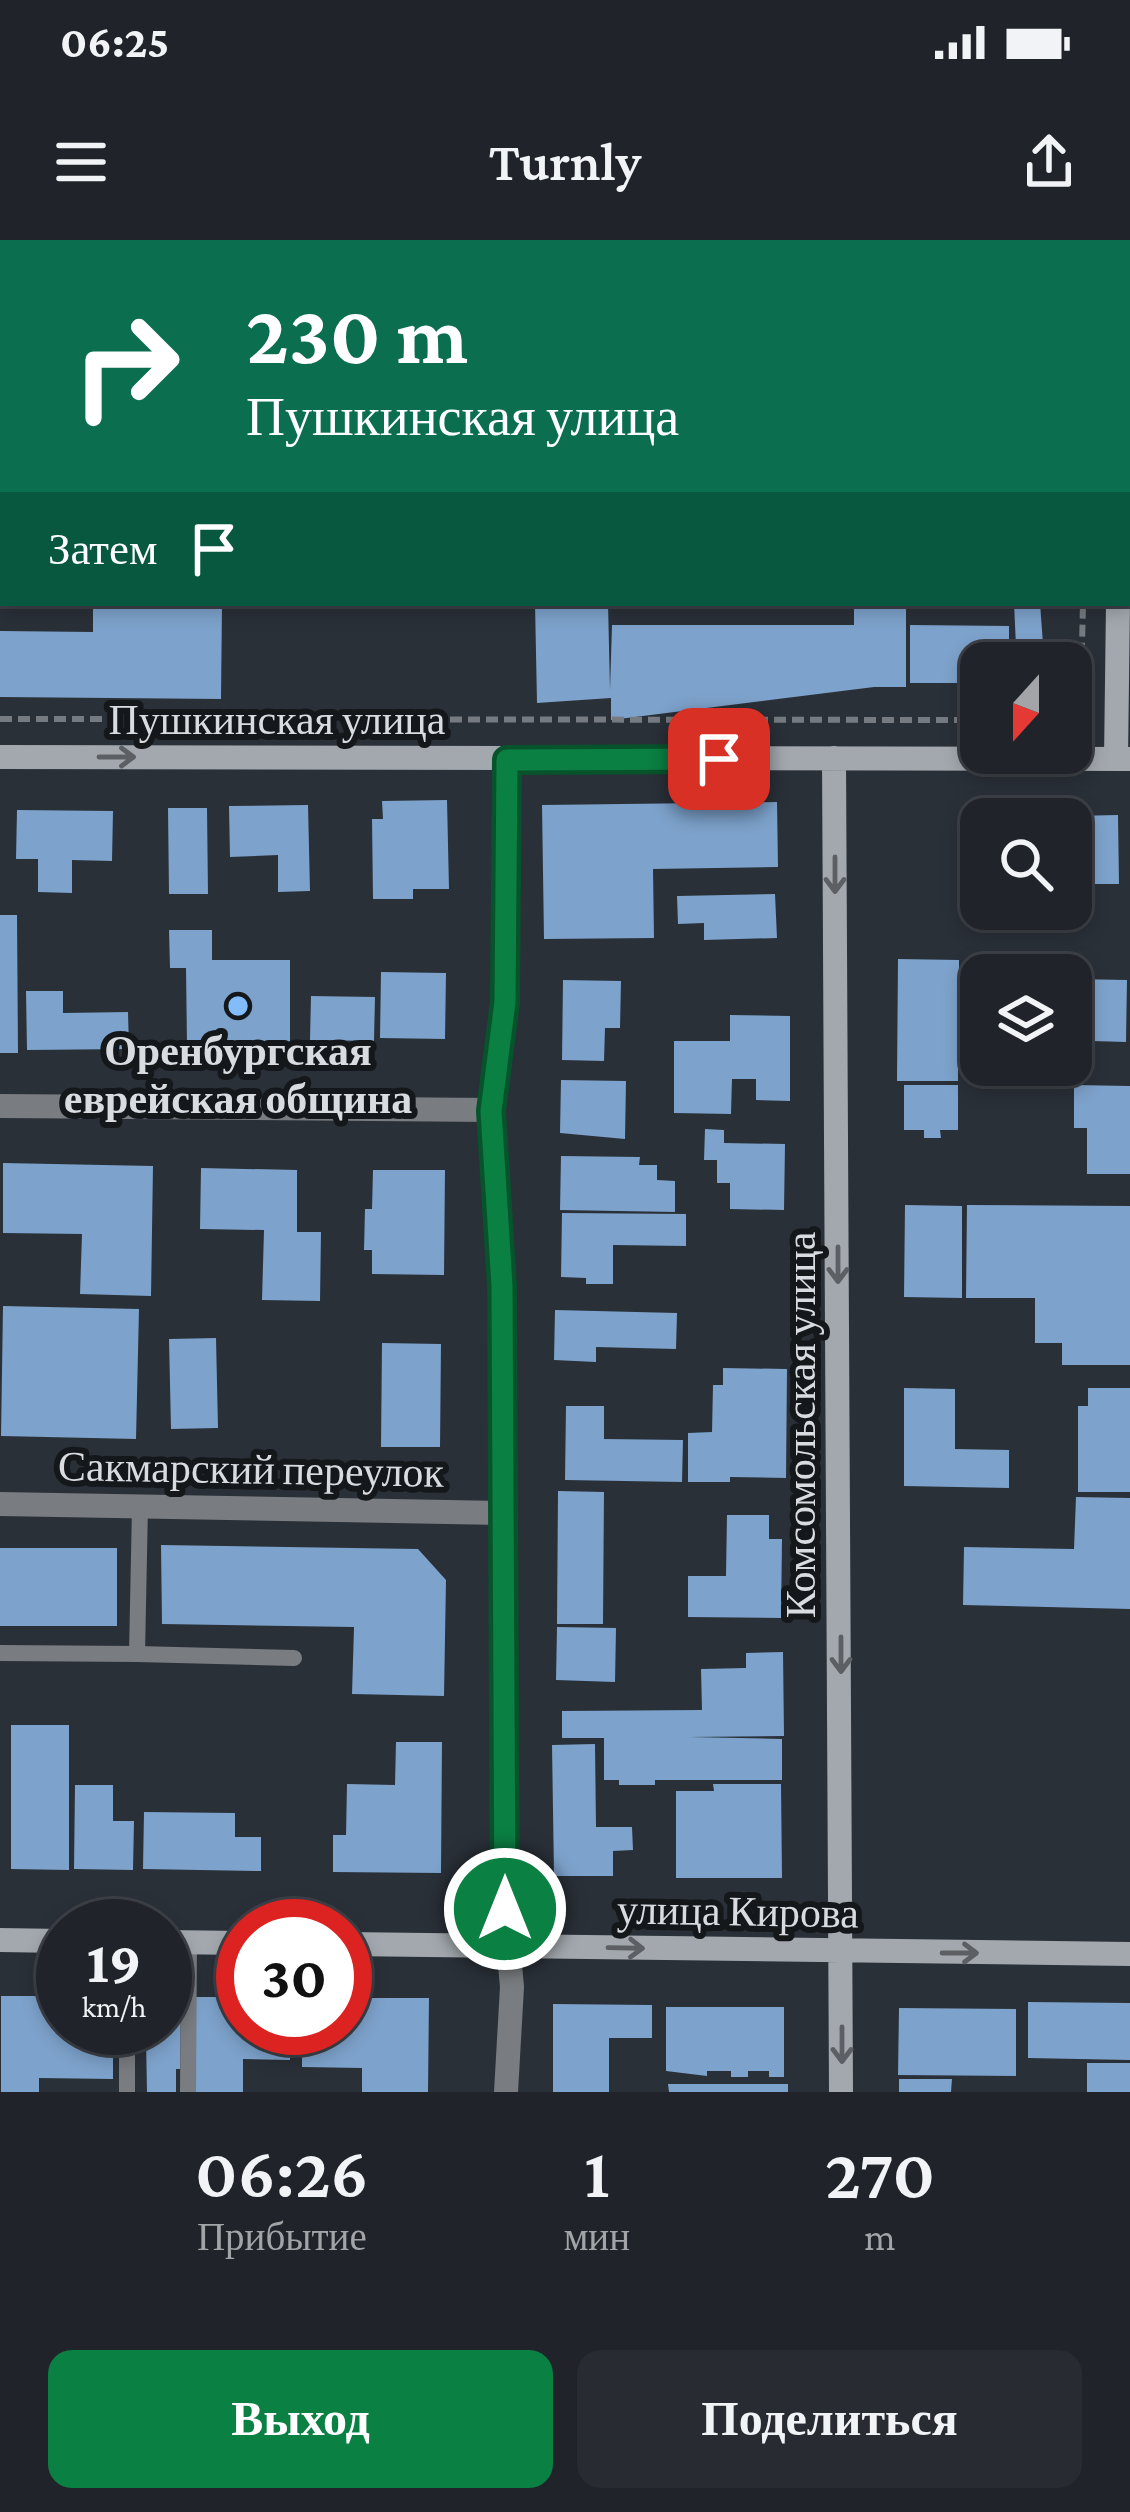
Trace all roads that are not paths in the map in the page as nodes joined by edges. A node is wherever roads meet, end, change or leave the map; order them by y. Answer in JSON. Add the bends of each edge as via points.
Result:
{"nodes":[{"id":1,"x":1118,"y":606,"type":"edge"},
{"id":2,"x":0,"y":757,"type":"edge"},
{"id":3,"x":834,"y":758,"type":"junction"},
{"id":4,"x":1123,"y":759,"type":"edge"},
{"id":5,"x":507,"y":760,"type":"junction"},
{"id":6,"x":0,"y":1106,"type":"edge"},
{"id":7,"x":491,"y":1111,"type":"junction"},
{"id":8,"x":0,"y":1504,"type":"edge"},
{"id":9,"x":140,"y":1506,"type":"junction"},
{"id":10,"x":502,"y":1513,"type":"junction"},
{"id":11,"x":0,"y":1653,"type":"edge"},
{"id":12,"x":137,"y":1654,"type":"junction"},
{"id":13,"x":294,"y":1658,"type":"dead end"},
{"id":14,"x":0,"y":1940,"type":"edge"},
{"id":15,"x":36,"y":1941,"type":"edge"},
{"id":16,"x":372,"y":1944,"type":"edge"},
{"id":17,"x":509,"y":1946,"type":"junction"},
{"id":18,"x":843,"y":1952,"type":"junction"},
{"id":19,"x":1130,"y":1954,"type":"edge"},
{"id":20,"x":127,"y":2055,"type":"edge"},
{"id":21,"x":185,"y":2055,"type":"edge"},
{"id":22,"x":128,"y":2092,"type":"edge"},
{"id":23,"x":188,"y":2092,"type":"edge"},
{"id":24,"x":506,"y":2092,"type":"edge"},
{"id":25,"x":842,"y":2092,"type":"edge"}],
"edges":[{"from":1,"to":4,"type":"main road"},
{"from":2,"to":5,"type":"main road","name":"Пушкинская улица","one_way":true},
{"from":3,"to":4,"type":"main road","name":"Пушкинская улица"},
{"from":3,"to":5,"type":"main road","name":"Пушкинская улица"},
{"from":3,"to":18,"type":"main road","name":"Комсомольская улица","one_way":true},
{"from":5,"to":7,"type":"street","via":[[505,1002]]},
{"from":6,"to":7,"type":"street"},
{"from":7,"to":10,"type":"street","via":[[502,1286]]},
{"from":8,"to":9,"type":"street","name":"Сакмарский переулок"},
{"from":9,"to":10,"type":"street","name":"Сакмарский переулок"},
{"from":9,"to":12,"type":"lane"},
{"from":10,"to":17,"type":"street"},
{"from":11,"to":12,"type":"lane"},
{"from":12,"to":13,"type":"lane"},
{"from":14,"to":15,"type":"main road"},
{"from":16,"to":17,"type":"main road","name":"улица Кирова"},
{"from":17,"to":18,"type":"main road","name":"улица Кирова","one_way":true},
{"from":17,"to":24,"type":"street"},
{"from":18,"to":19,"type":"main road","name":"улица Кирова","one_way":true},
{"from":18,"to":25,"type":"main road","name":"Комсомольская улица","one_way":true},
{"from":20,"to":22,"type":"lane"},
{"from":21,"to":23,"type":"lane"}]}
